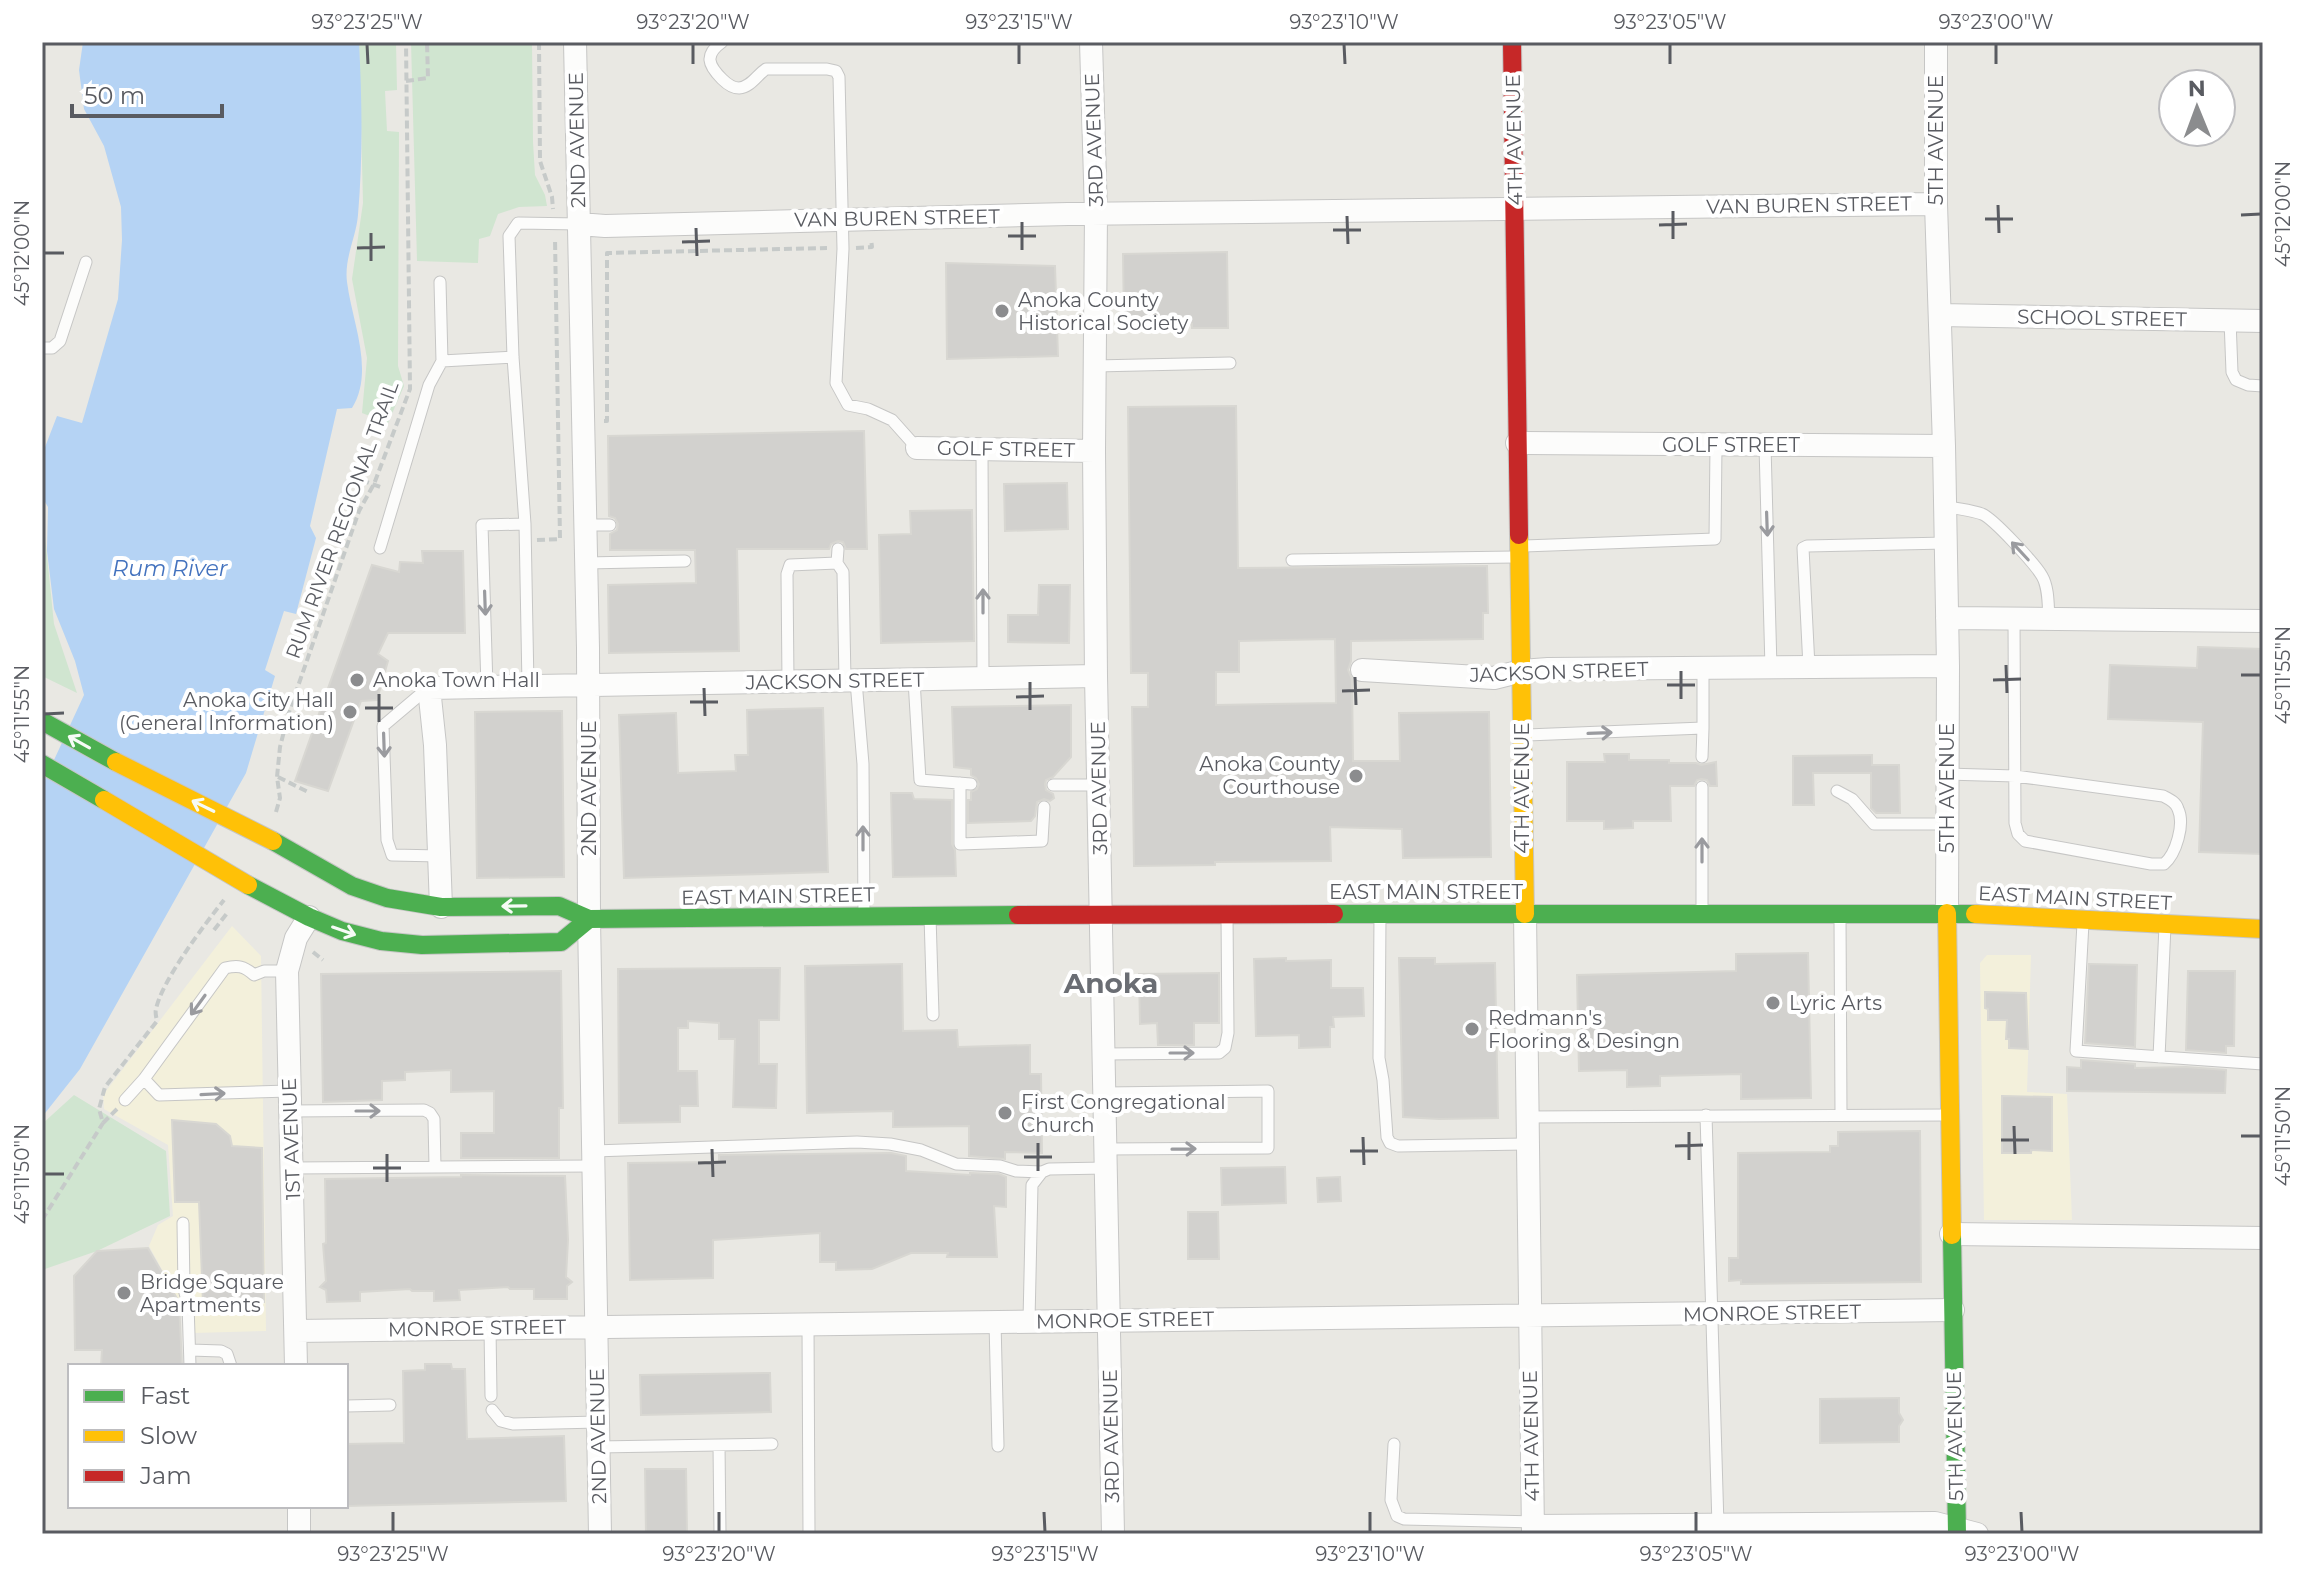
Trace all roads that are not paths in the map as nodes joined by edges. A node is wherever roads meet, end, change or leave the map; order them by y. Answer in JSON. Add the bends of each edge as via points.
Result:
{"nodes":[{"id":1,"x":575,"y":42,"type":"edge"},
{"id":2,"x":722,"y":42,"type":"edge"},
{"id":3,"x":1091,"y":42,"type":"edge"},
{"id":4,"x":1512,"y":42,"type":"edge"},
{"id":5,"x":1936,"y":42,"type":"edge"},
{"id":6,"x":1936,"y":204,"type":"junction"},
{"id":7,"x":1515,"y":209,"type":"junction"},
{"id":8,"x":1096,"y":214,"type":"junction"},
{"id":9,"x":843,"y":219,"type":"junction"},
{"id":10,"x":579,"y":224,"type":"junction"},
{"id":11,"x":86,"y":262,"type":"dead end"},
{"id":12,"x":440,"y":282,"type":"dead end"},
{"id":13,"x":1940,"y":315,"type":"junction"},
{"id":14,"x":2230,"y":320,"type":"junction"},
{"id":15,"x":2263,"y":321,"type":"edge"},
{"id":16,"x":42,"y":348,"type":"edge"},
{"id":17,"x":513,"y":357,"type":"junction"},
{"id":18,"x":442,"y":361,"type":"junction"},
{"id":19,"x":1230,"y":363,"type":"dead end"},
{"id":20,"x":1095,"y":366,"type":"junction"},
{"id":21,"x":2263,"y":386,"type":"edge"},
{"id":22,"x":1517,"y":443,"type":"junction"},
{"id":23,"x":1716,"y":445,"type":"junction"},
{"id":24,"x":1765,"y":446,"type":"junction"},
{"id":25,"x":1944,"y":446,"type":"junction"},
{"id":26,"x":917,"y":448,"type":"joint"},
{"id":27,"x":982,"y":449,"type":"junction"},
{"id":28,"x":1094,"y":451,"type":"junction"},
{"id":29,"x":1945,"y":506,"type":"junction"},
{"id":30,"x":525,"y":524,"type":"junction"},
{"id":31,"x":585,"y":525,"type":"junction"},
{"id":32,"x":610,"y":525,"type":"dead end"},
{"id":33,"x":1946,"y":543,"type":"junction"},
{"id":34,"x":380,"y":548,"type":"dead end"},
{"id":35,"x":838,"y":549,"type":"dead end"},
{"id":36,"x":1520,"y":552,"type":"junction"},
{"id":37,"x":1292,"y":560,"type":"dead end"},
{"id":38,"x":685,"y":561,"type":"dead end"},
{"id":39,"x":585,"y":563,"type":"junction"},
{"id":40,"x":837,"y":563,"type":"junction"},
{"id":41,"x":1947,"y":618,"type":"junction"},
{"id":42,"x":2014,"y":619,"type":"junction"},
{"id":43,"x":2049,"y":619,"type":"junction"},
{"id":44,"x":2263,"y":621,"type":"edge"},
{"id":45,"x":1948,"y":666,"type":"junction"},
{"id":46,"x":1809,"y":667,"type":"junction"},
{"id":47,"x":1703,"y":668,"type":"junction"},
{"id":48,"x":1771,"y":668,"type":"junction"},
{"id":49,"x":1362,"y":670,"type":"dead end"},
{"id":50,"x":1522,"y":671,"type":"junction"},
{"id":51,"x":1096,"y":676,"type":"junction"},
{"id":52,"x":983,"y":679,"type":"junction"},
{"id":53,"x":914,"y":680,"type":"junction"},
{"id":54,"x":851,"y":681,"type":"junction"},
{"id":55,"x":788,"y":682,"type":"junction"},
{"id":56,"x":588,"y":685,"type":"junction"},
{"id":57,"x":528,"y":686,"type":"junction"},
{"id":58,"x":487,"y":687,"type":"junction"},
{"id":59,"x":429,"y":688,"type":"junction"},
{"id":60,"x":42,"y":721,"type":"edge"},
{"id":61,"x":1703,"y":728,"type":"junction"},
{"id":62,"x":1522,"y":735,"type":"junction"},
{"id":63,"x":1702,"y":757,"type":"dead end"},
{"id":64,"x":42,"y":764,"type":"edge"},
{"id":65,"x":1947,"y":774,"type":"junction"},
{"id":66,"x":2015,"y":776,"type":"junction"},
{"id":67,"x":1053,"y":785,"type":"dead end"},
{"id":68,"x":1099,"y":785,"type":"junction"},
{"id":69,"x":1702,"y":787,"type":"dead end"},
{"id":70,"x":1837,"y":791,"type":"dead end"},
{"id":71,"x":1044,"y":807,"type":"dead end"},
{"id":72,"x":1947,"y":824,"type":"junction"},
{"id":73,"x":440,"y":856,"type":"junction"},
{"id":74,"x":441,"y":907,"type":"junction"},
{"id":75,"x":1840,"y":913,"type":"junction"},
{"id":76,"x":1947,"y":913,"type":"junction"},
{"id":77,"x":1102,"y":914,"type":"junction"},
{"id":78,"x":1227,"y":914,"type":"junction"},
{"id":79,"x":1380,"y":914,"type":"junction"},
{"id":80,"x":1525,"y":914,"type":"junction"},
{"id":81,"x":1702,"y":914,"type":"junction"},
{"id":82,"x":864,"y":916,"type":"junction"},
{"id":83,"x":930,"y":916,"type":"junction"},
{"id":84,"x":309,"y":917,"type":"junction"},
{"id":85,"x":589,"y":919,"type":"junction"},
{"id":86,"x":2083,"y":920,"type":"junction"},
{"id":87,"x":2165,"y":924,"type":"junction"},
{"id":88,"x":2263,"y":929,"type":"edge"},
{"id":89,"x":287,"y":971,"type":"junction"},
{"id":90,"x":933,"y":1015,"type":"dead end"},
{"id":91,"x":1104,"y":1054,"type":"junction"},
{"id":92,"x":2159,"y":1057,"type":"junction"},
{"id":93,"x":2263,"y":1064,"type":"edge"},
{"id":94,"x":144,"y":1079,"type":"junction"},
{"id":95,"x":1105,"y":1093,"type":"junction"},
{"id":96,"x":125,"y":1100,"type":"road end"},
{"id":97,"x":289,"y":1101,"type":"junction"},
{"id":98,"x":1706,"y":1115,"type":"junction"},
{"id":99,"x":1841,"y":1115,"type":"junction"},
{"id":100,"x":1949,"y":1115,"type":"junction"},
{"id":101,"x":1526,"y":1117,"type":"junction"},
{"id":102,"x":1527,"y":1144,"type":"junction"},
{"id":103,"x":594,"y":1158,"type":"junction"},
{"id":104,"x":1106,"y":1158,"type":"junction"},
{"id":105,"x":435,"y":1167,"type":"junction"},
{"id":106,"x":292,"y":1168,"type":"junction"},
{"id":107,"x":1042,"y":1172,"type":"junction"},
{"id":108,"x":183,"y":1223,"type":"dead end"},
{"id":109,"x":1951,"y":1234,"type":"junction"},
{"id":110,"x":2263,"y":1238,"type":"edge"},
{"id":111,"x":1953,"y":1310,"type":"junction"},
{"id":112,"x":1711,"y":1314,"type":"junction"},
{"id":113,"x":1529,"y":1316,"type":"junction"},
{"id":114,"x":1108,"y":1320,"type":"junction"},
{"id":115,"x":1029,"y":1321,"type":"junction"},
{"id":116,"x":995,"y":1322,"type":"junction"},
{"id":117,"x":808,"y":1324,"type":"junction"},
{"id":118,"x":598,"y":1326,"type":"junction"},
{"id":119,"x":490,"y":1328,"type":"junction"},
{"id":120,"x":296,"y":1331,"type":"junction"},
{"id":121,"x":190,"y":1350,"type":"junction"},
{"id":122,"x":190,"y":1364,"type":"edge"},
{"id":123,"x":230,"y":1364,"type":"edge"},
{"id":124,"x":296,"y":1364,"type":"edge"},
{"id":125,"x":491,"y":1396,"type":"dead end"},
{"id":126,"x":390,"y":1405,"type":"dead end"},
{"id":127,"x":348,"y":1406,"type":"edge"},
{"id":128,"x":492,"y":1410,"type":"dead end"},
{"id":129,"x":598,"y":1422,"type":"junction"},
{"id":130,"x":772,"y":1444,"type":"dead end"},
{"id":131,"x":1394,"y":1444,"type":"dead end"},
{"id":132,"x":719,"y":1445,"type":"junction"},
{"id":133,"x":998,"y":1446,"type":"dead end"},
{"id":134,"x":598,"y":1447,"type":"junction"},
{"id":135,"x":299,"y":1508,"type":"edge"},
{"id":136,"x":1718,"y":1526,"type":"junction"},
{"id":137,"x":1533,"y":1527,"type":"edge"},
{"id":138,"x":1964,"y":1532,"type":"edge"},
{"id":139,"x":299,"y":1534,"type":"edge"},
{"id":140,"x":600,"y":1534,"type":"edge"},
{"id":141,"x":720,"y":1534,"type":"edge"},
{"id":142,"x":809,"y":1534,"type":"edge"},
{"id":143,"x":1113,"y":1534,"type":"edge"}],
"edges":[{"from":1,"to":10,"type":"street","name":"2ND AVENUE"},
{"from":2,"to":9,"type":"lane","via":[[713,49],[711,68],[729,86],[750,84],[766,69],[836,71]]},
{"from":3,"to":8,"type":"street","name":"3RD AVENUE"},
{"from":4,"to":7,"type":"main road","name":"4TH AVENUE"},
{"from":5,"to":6,"type":"street","name":"5TH AVENUE"},
{"from":6,"to":7,"type":"street","name":"VAN BUREN STREET"},
{"from":6,"to":13,"type":"street","name":"5TH AVENUE"},
{"from":7,"to":8,"type":"street","name":"VAN BUREN STREET"},
{"from":7,"to":22,"type":"main road","name":"4TH AVENUE"},
{"from":8,"to":9,"type":"street","name":"VAN BUREN STREET"},
{"from":8,"to":20,"type":"street","name":"3RD AVENUE"},
{"from":9,"to":10,"type":"street","name":"VAN BUREN STREET"},
{"from":9,"to":26,"type":"lane","via":[[836,383],[848,405],[892,420]]},
{"from":10,"to":17,"type":"lane","via":[[518,223],[509,236]]},
{"from":10,"to":31,"type":"street","name":"2ND AVENUE"},
{"from":11,"to":16,"type":"lane","via":[[60,341]]},
{"from":12,"to":18,"type":"lane"},
{"from":13,"to":14,"type":"street","name":"SCHOOL STREET"},
{"from":13,"to":25,"type":"street","name":"5TH AVENUE"},
{"from":14,"to":15,"type":"street","name":"SCHOOL STREET"},
{"from":14,"to":21,"type":"lane","via":[[2232,372],[2236,380]]},
{"from":17,"to":18,"type":"lane"},
{"from":17,"to":30,"type":"lane"},
{"from":18,"to":34,"type":"lane","via":[[429,385]]},
{"from":19,"to":20,"type":"lane"},
{"from":20,"to":28,"type":"street","name":"3RD AVENUE"},
{"from":22,"to":23,"type":"street","name":"GOLF STREET"},
{"from":22,"to":36,"type":"main road","name":"4TH AVENUE"},
{"from":23,"to":24,"type":"street","name":"GOLF STREET"},
{"from":23,"to":36,"type":"lane","via":[[1715,539]]},
{"from":24,"to":25,"type":"street","name":"GOLF STREET"},
{"from":24,"to":48,"type":"lane","one_way":true},
{"from":25,"to":29,"type":"street","name":"5TH AVENUE"},
{"from":26,"to":27,"type":"street","name":"GOLF STREET"},
{"from":27,"to":28,"type":"street","name":"GOLF STREET"},
{"from":52,"to":27,"type":"lane","one_way":true},
{"from":28,"to":51,"type":"street","name":"3RD AVENUE"},
{"from":29,"to":33,"type":"street","name":"5TH AVENUE"},
{"from":43,"to":29,"type":"lane","one_way":true,"via":[[2046,586],[2024,554],[1988,518]]},
{"from":30,"to":57,"type":"lane"},
{"from":30,"to":58,"type":"lane","one_way":true,"via":[[482,525]]},
{"from":31,"to":32,"type":"lane"},
{"from":31,"to":39,"type":"street","name":"2ND AVENUE"},
{"from":33,"to":41,"type":"street","name":"5TH AVENUE"},
{"from":33,"to":46,"type":"lane","via":[[1803,548]]},
{"from":35,"to":40,"type":"lane"},
{"from":36,"to":37,"type":"lane","via":[[1494,559]]},
{"from":36,"to":50,"type":"main road","name":"4TH AVENUE"},
{"from":38,"to":39,"type":"lane"},
{"from":39,"to":56,"type":"street","name":"2ND AVENUE"},
{"from":40,"to":54,"type":"lane","via":[[843,572]]},
{"from":40,"to":55,"type":"lane","via":[[790,565]]},
{"from":41,"to":42,"type":"street"},
{"from":41,"to":45,"type":"street","name":"5TH AVENUE"},
{"from":42,"to":43,"type":"street"},
{"from":42,"to":66,"type":"lane"},
{"from":43,"to":44,"type":"street"},
{"from":45,"to":46,"type":"street","name":"JACKSON STREET"},
{"from":45,"to":65,"type":"street","name":"5TH AVENUE"},
{"from":46,"to":48,"type":"street","name":"JACKSON STREET"},
{"from":47,"to":48,"type":"street","name":"JACKSON STREET"},
{"from":47,"to":50,"type":"street","name":"JACKSON STREET"},
{"from":47,"to":61,"type":"lane"},
{"from":49,"to":50,"type":"street","name":"JACKSON STREET","via":[[1494,678]]},
{"from":50,"to":62,"type":"main road","name":"4TH AVENUE"},
{"from":51,"to":52,"type":"street","name":"JACKSON STREET"},
{"from":51,"to":68,"type":"street","name":"3RD AVENUE"},
{"from":52,"to":53,"type":"street","name":"JACKSON STREET"},
{"from":53,"to":54,"type":"street","name":"JACKSON STREET"},
{"from":53,"to":71,"type":"lane","via":[[920,780],[966,783],[960,844],[1042,841]]},
{"from":54,"to":55,"type":"street","name":"JACKSON STREET"},
{"from":82,"to":54,"type":"lane","one_way":true,"via":[[863,764]]},
{"from":55,"to":56,"type":"street","name":"JACKSON STREET"},
{"from":56,"to":57,"type":"street","name":"JACKSON STREET"},
{"from":56,"to":85,"type":"street","name":"2ND AVENUE"},
{"from":57,"to":58,"type":"street","name":"JACKSON STREET"},
{"from":58,"to":59,"type":"street","name":"JACKSON STREET"},
{"from":59,"to":73,"type":"street"},
{"from":59,"to":73,"type":"lane","one_way":true,"via":[[383,726],[387,840],[392,855]]},
{"from":74,"to":60,"type":"main road","name":"EAST MAIN STREET","one_way":true,"bridge":true,"via":[[352,886]]},
{"from":62,"to":61,"type":"lane","one_way":true},
{"from":61,"to":63,"type":"lane"},
{"from":62,"to":80,"type":"main road","name":"4TH AVENUE"},
{"from":64,"to":84,"type":"main road","bridge":true},
{"from":65,"to":66,"type":"lane"},
{"from":65,"to":72,"type":"street","name":"5TH AVENUE"},
{"from":66,"to":66,"type":"lane","via":[[2163,796],[2178,809],[2180,820],[2170,859],[2151,864],[2025,841],[2015,823]]},
{"from":67,"to":68,"type":"lane"},
{"from":68,"to":77,"type":"street","name":"3RD AVENUE"},
{"from":81,"to":69,"type":"lane","one_way":true},
{"from":70,"to":72,"type":"lane","via":[[1852,799],[1874,824]]},
{"from":72,"to":76,"type":"street","name":"5TH AVENUE"},
{"from":73,"to":74,"type":"street"},
{"from":85,"to":74,"type":"main road","name":"EAST MAIN STREET","one_way":true,"via":[[559,906]]},
{"from":75,"to":76,"type":"main road","name":"EAST MAIN STREET"},
{"from":75,"to":81,"type":"main road","name":"EAST MAIN STREET"},
{"from":75,"to":99,"type":"lane"},
{"from":76,"to":86,"type":"main road","name":"EAST MAIN STREET"},
{"from":76,"to":100,"type":"main road","name":"5TH AVENUE"},
{"from":77,"to":78,"type":"main road","name":"EAST MAIN STREET"},
{"from":77,"to":83,"type":"main road","name":"EAST MAIN STREET"},
{"from":77,"to":91,"type":"street","name":"3RD AVENUE"},
{"from":78,"to":79,"type":"main road","name":"EAST MAIN STREET"},
{"from":91,"to":78,"type":"lane","one_way":true,"via":[[1219,1053],[1225,1048]]},
{"from":79,"to":80,"type":"main road","name":"EAST MAIN STREET"},
{"from":79,"to":102,"type":"lane","via":[[1379,1058],[1390,1143]]},
{"from":80,"to":81,"type":"main road","name":"EAST MAIN STREET"},
{"from":80,"to":101,"type":"street","name":"4TH AVENUE"},
{"from":82,"to":83,"type":"main road","name":"EAST MAIN STREET"},
{"from":82,"to":85,"type":"main road","name":"EAST MAIN STREET"},
{"from":83,"to":90,"type":"lane"},
{"from":84,"to":85,"type":"main road","one_way":true,"via":[[381,941],[422,945],[561,942]]},
{"from":84,"to":89,"type":"street","name":"1ST AVENUE","via":[[296,938]]},
{"from":85,"to":103,"type":"street","name":"2ND AVENUE"},
{"from":86,"to":87,"type":"main road","name":"EAST MAIN STREET"},
{"from":86,"to":92,"type":"lane","via":[[2076,1051]]},
{"from":87,"to":88,"type":"main road","name":"EAST MAIN STREET"},
{"from":87,"to":92,"type":"lane"},
{"from":89,"to":94,"type":"lane","one_way":true,"via":[[254,975],[236,965],[225,968]]},
{"from":89,"to":97,"type":"street","name":"1ST AVENUE"},
{"from":91,"to":95,"type":"street","name":"3RD AVENUE"},
{"from":92,"to":93,"type":"lane"},
{"from":94,"to":96,"type":"lane"},
{"from":94,"to":97,"type":"lane","one_way":true,"via":[[159,1095]]},
{"from":95,"to":104,"type":"street","name":"3RD AVENUE"},
{"from":104,"to":95,"type":"lane","one_way":true,"via":[[1268,1148],[1268,1091]]},
{"from":97,"to":105,"type":"lane","one_way":true,"via":[[424,1110],[434,1119]]},
{"from":97,"to":106,"type":"street","name":"1ST AVENUE"},
{"from":98,"to":99,"type":"lane"},
{"from":98,"to":101,"type":"lane"},
{"from":98,"to":112,"type":"lane"},
{"from":99,"to":100,"type":"lane"},
{"from":100,"to":109,"type":"main road","name":"5TH AVENUE"},
{"from":101,"to":102,"type":"street","name":"4TH AVENUE"},
{"from":102,"to":113,"type":"street","name":"4TH AVENUE"},
{"from":103,"to":105,"type":"lane"},
{"from":103,"to":107,"type":"lane","via":[[857,1142],[921,1150],[956,1164]]},
{"from":103,"to":118,"type":"street","name":"2ND AVENUE"},
{"from":104,"to":107,"type":"lane"},
{"from":104,"to":114,"type":"street","name":"3RD AVENUE"},
{"from":105,"to":106,"type":"lane"},
{"from":106,"to":120,"type":"street","name":"1ST AVENUE"},
{"from":107,"to":115,"type":"lane","via":[[1032,1185]]},
{"from":108,"to":121,"type":"lane"},
{"from":109,"to":110,"type":"street"},
{"from":109,"to":111,"type":"main road","name":"5TH AVENUE"},
{"from":111,"to":112,"type":"street","name":"MONROE STREET"},
{"from":111,"to":138,"type":"main road","name":"5TH AVENUE"},
{"from":112,"to":113,"type":"street","name":"MONROE STREET"},
{"from":112,"to":136,"type":"lane"},
{"from":113,"to":114,"type":"street","name":"MONROE STREET"},
{"from":113,"to":137,"type":"street","name":"4TH AVENUE"},
{"from":114,"to":115,"type":"street","name":"MONROE STREET"},
{"from":114,"to":143,"type":"street","name":"3RD AVENUE"},
{"from":115,"to":116,"type":"street","name":"MONROE STREET"},
{"from":116,"to":117,"type":"street","name":"MONROE STREET"},
{"from":116,"to":133,"type":"lane"},
{"from":117,"to":118,"type":"street","name":"MONROE STREET"},
{"from":117,"to":142,"type":"lane"},
{"from":118,"to":119,"type":"street","name":"MONROE STREET"},
{"from":118,"to":129,"type":"street","name":"2ND AVENUE"},
{"from":119,"to":120,"type":"street","name":"MONROE STREET"},
{"from":119,"to":125,"type":"lane"},
{"from":120,"to":124,"type":"street","name":"1ST AVENUE"},
{"from":121,"to":122,"type":"lane"},
{"from":121,"to":123,"type":"lane","via":[[221,1351]]},
{"from":126,"to":127,"type":"lane"},
{"from":128,"to":129,"type":"lane","via":[[501,1421],[513,1424]]},
{"from":129,"to":134,"type":"street","name":"2ND AVENUE"},
{"from":130,"to":132,"type":"lane"},
{"from":131,"to":137,"type":"lane","via":[[1391,1500],[1397,1516]]},
{"from":132,"to":134,"type":"lane"},
{"from":132,"to":141,"type":"lane"},
{"from":134,"to":140,"type":"street","name":"2ND AVENUE"},
{"from":135,"to":139,"type":"street"},
{"from":136,"to":137,"type":"street"},
{"from":136,"to":138,"type":"street","via":[[1935,1523]]}]}
